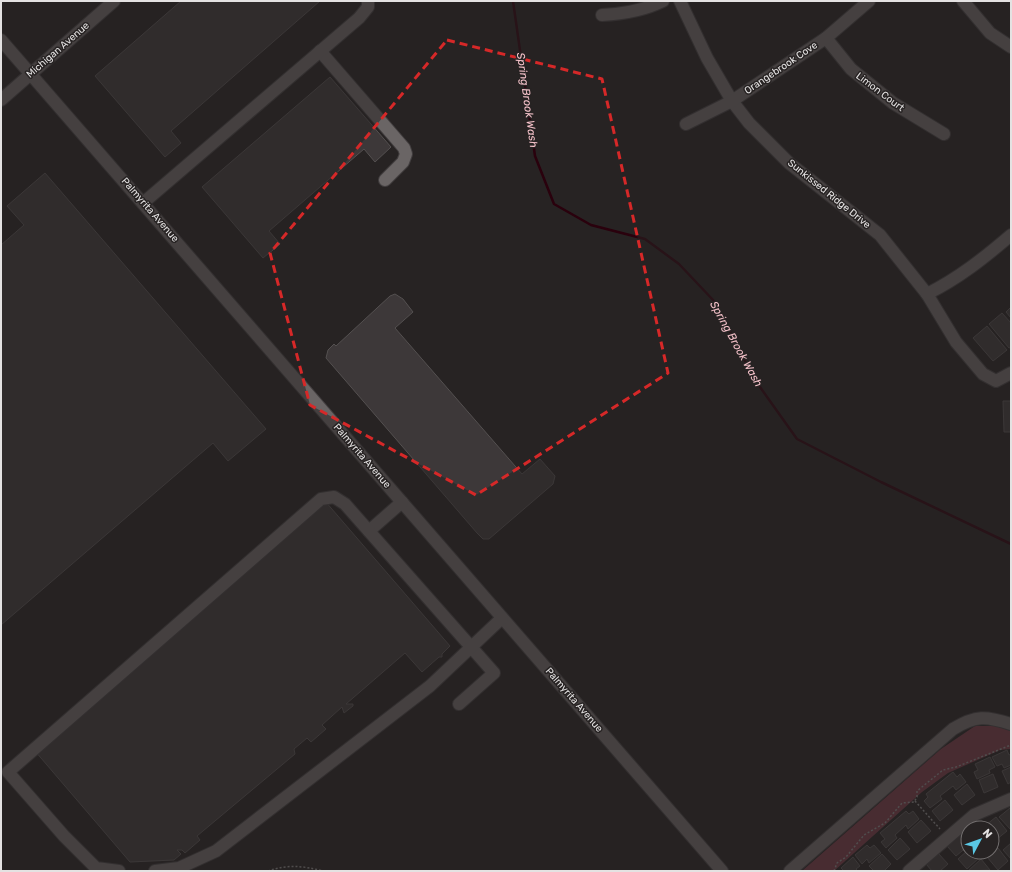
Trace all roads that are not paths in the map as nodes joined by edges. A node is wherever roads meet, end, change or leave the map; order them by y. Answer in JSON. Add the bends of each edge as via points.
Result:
{"nodes":[{"id":1,"x":114,"y":1,"type":"edge"},
{"id":2,"x":368,"y":1,"type":"edge"},
{"id":3,"x":663,"y":1,"type":"edge"},
{"id":4,"x":680,"y":1,"type":"edge"},
{"id":5,"x":869,"y":1,"type":"edge"},
{"id":6,"x":963,"y":1,"type":"edge"},
{"id":7,"x":602,"y":15,"type":"dead end"},
{"id":8,"x":826,"y":38,"type":"junction"},
{"id":9,"x":1,"y":40,"type":"edge"},
{"id":10,"x":1011,"y":47,"type":"edge"},
{"id":11,"x":320,"y":52,"type":"junction"},
{"id":12,"x":30,"y":74,"type":"junction"},
{"id":13,"x":1,"y":100,"type":"edge"},
{"id":14,"x":732,"y":101,"type":"junction"},
{"id":15,"x":686,"y":124,"type":"dead end"},
{"id":16,"x":944,"y":134,"type":"dead end"},
{"id":17,"x":385,"y":180,"type":"dead end"},
{"id":18,"x":143,"y":203,"type":"junction"},
{"id":19,"x":1011,"y":235,"type":"edge"},
{"id":20,"x":927,"y":294,"type":"junction"},
{"id":21,"x":1011,"y":373,"type":"edge"},
{"id":22,"x":402,"y":502,"type":"junction"},
{"id":23,"x":369,"y":531,"type":"junction"},
{"id":24,"x":502,"y":618,"type":"junction"},
{"id":25,"x":472,"y":647,"type":"junction"},
{"id":26,"x":458,"y":704,"type":"dead end"},
{"id":27,"x":1011,"y":724,"type":"edge"},
{"id":28,"x":1011,"y":799,"type":"edge"},
{"id":29,"x":119,"y":871,"type":"edge"},
{"id":30,"x":156,"y":871,"type":"edge"},
{"id":31,"x":722,"y":871,"type":"edge"},
{"id":32,"x":790,"y":871,"type":"edge"},
{"id":33,"x":909,"y":871,"type":"edge"}],
"edges":[{"from":1,"to":12,"type":"street","name":"Michigan Avenue"},
{"from":2,"to":11,"type":"street","via":[[365,12]]},
{"from":3,"to":7,"type":"street","via":[[629,13]]},
{"from":4,"to":14,"type":"street","name":"Sunkissed Ridge Drive","via":[[707,58]]},
{"from":5,"to":8,"type":"street","name":"Orangebrook Cove"},
{"from":6,"to":10,"type":"street","via":[[990,33]]},
{"from":8,"to":14,"type":"street","name":"Orangebrook Cove"},
{"from":8,"to":16,"type":"street","name":"Limon Court","via":[[851,69],[893,104]]},
{"from":9,"to":12,"type":"street","name":"Palmyrita Avenue"},
{"from":11,"to":17,"type":"street","via":[[404,148],[406,154],[403,162]]},
{"from":11,"to":18,"type":"street"},
{"from":12,"to":13,"type":"street","name":"Michigan Avenue"},
{"from":12,"to":18,"type":"street","name":"Palmyrita Avenue"},
{"from":14,"to":15,"type":"street","name":"Orangebrook Cove"},
{"from":14,"to":20,"type":"street","name":"Sunkissed Ridge Drive","via":[[749,123],[789,163],[880,235]]},
{"from":18,"to":22,"type":"street","name":"Palmyrita Avenue"},
{"from":19,"to":20,"type":"street","via":[[952,282]]},
{"from":20,"to":21,"type":"street","name":"Sunkissed Ridge Drive","via":[[956,342],[983,374],[996,381]]},
{"from":22,"to":23,"type":"street"},
{"from":22,"to":24,"type":"street","name":"Palmyrita Avenue"},
{"from":23,"to":25,"type":"street"},
{"from":23,"to":29,"type":"street","via":[[345,504],[334,497],[321,499],[8,772],[96,868]]},
{"from":24,"to":25,"type":"street"},
{"from":24,"to":31,"type":"street","name":"Palmyrita Avenue"},
{"from":25,"to":26,"type":"street","via":[[494,673]]},
{"from":25,"to":30,"type":"street","via":[[430,686],[216,851],[179,868]]},
{"from":27,"to":32,"type":"street","via":[[990,718],[968,720],[953,729]]},
{"from":28,"to":33,"type":"street","via":[[974,815]]}]}
